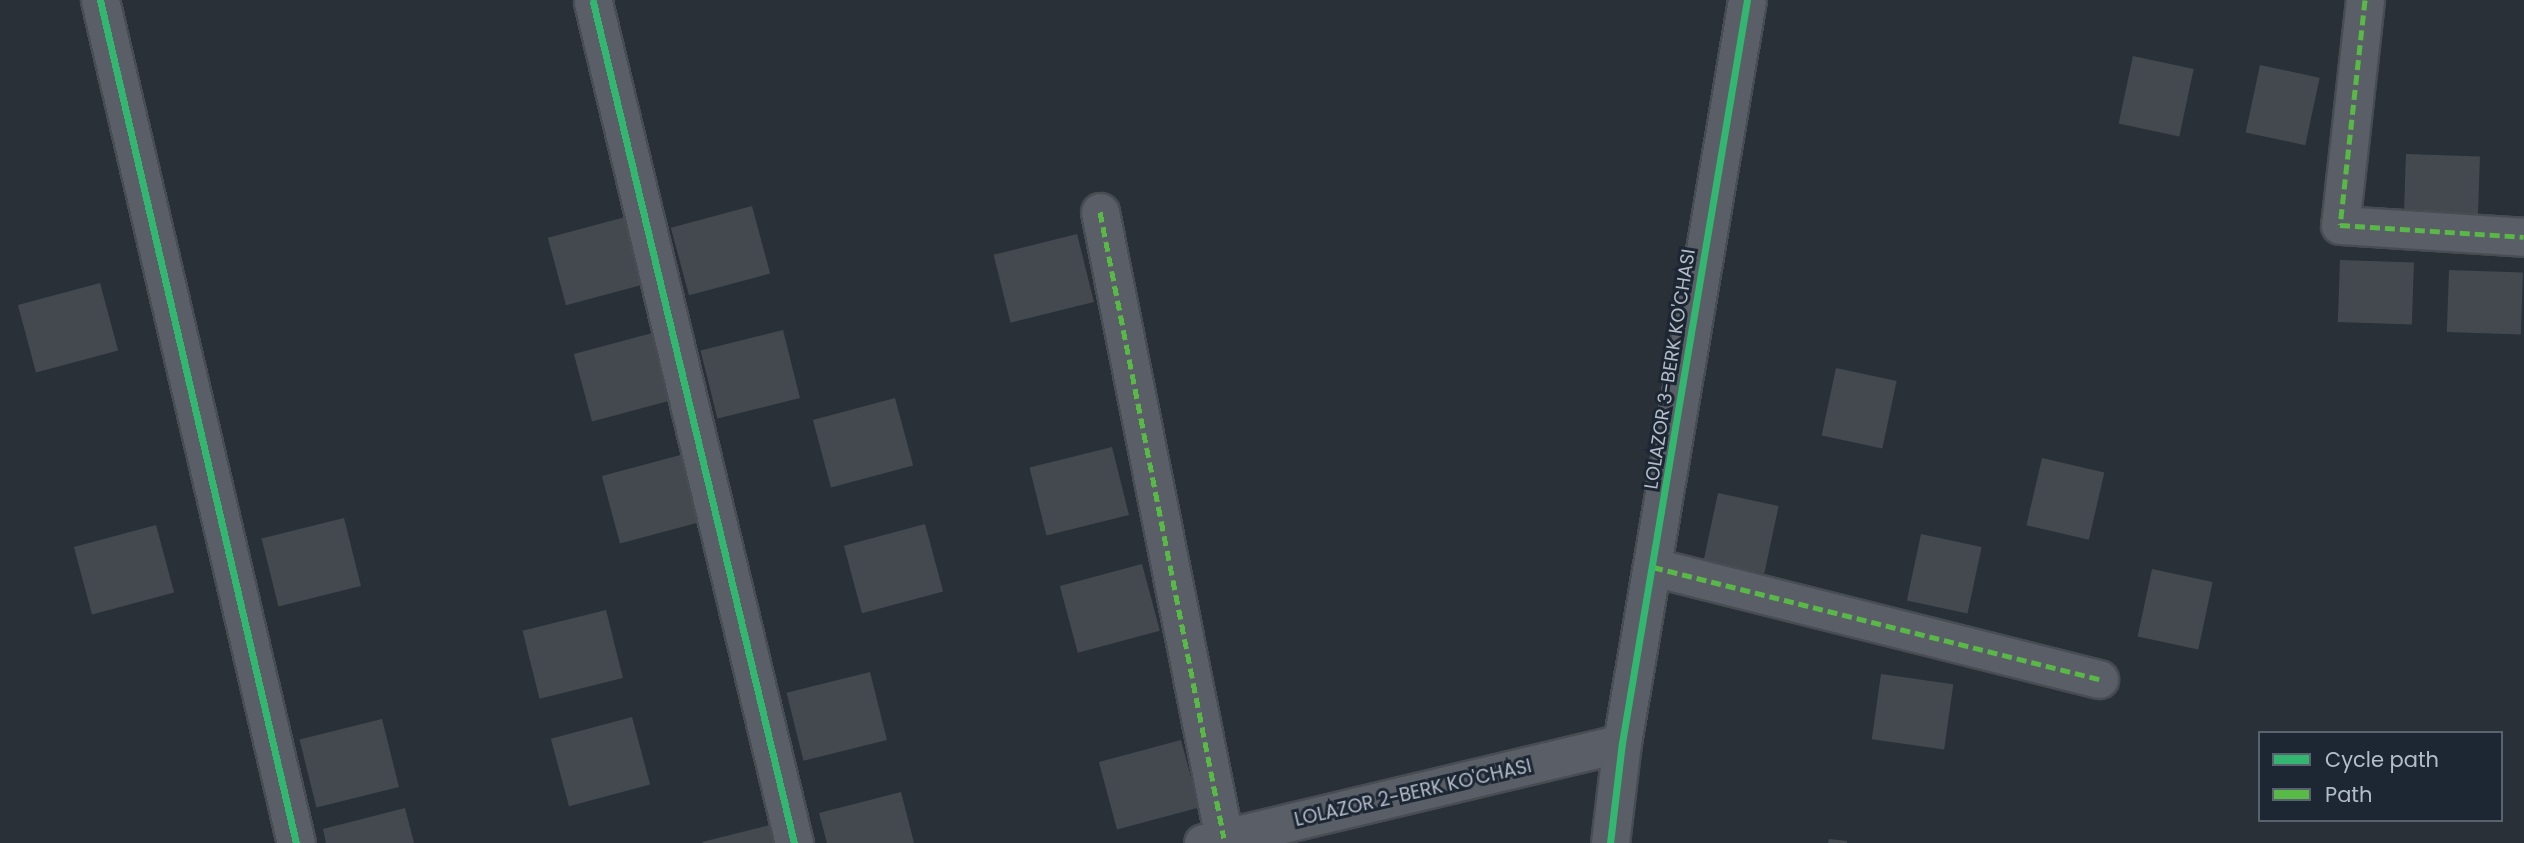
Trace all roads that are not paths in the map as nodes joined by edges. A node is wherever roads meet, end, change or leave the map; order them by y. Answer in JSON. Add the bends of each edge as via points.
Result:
{"nodes":[{"id":1,"x":100,"y":0,"type":"edge"},
{"id":2,"x":1747,"y":0,"type":"edge"},
{"id":3,"x":2365,"y":0,"type":"edge"},
{"id":4,"x":593,"y":2,"type":"dead end"},
{"id":5,"x":1100,"y":212,"type":"dead end"},
{"id":6,"x":2524,"y":237,"type":"edge"},
{"id":7,"x":1653,"y":567,"type":"junction"},
{"id":8,"x":2099,"y":679,"type":"dead end"},
{"id":9,"x":1622,"y":743,"type":"junction"},
{"id":10,"x":1213,"y":841,"type":"edge"},
{"id":11,"x":296,"y":843,"type":"edge"},
{"id":12,"x":794,"y":843,"type":"edge"},
{"id":13,"x":1610,"y":843,"type":"edge"}],
"edges":[{"from":1,"to":11,"type":"street"},
{"from":2,"to":7,"type":"street","name":"LOLAZOR 3-BERK KO'CHASI"},
{"from":3,"to":6,"type":"street","via":[[2340,225]]},
{"from":4,"to":12,"type":"street"},
{"from":5,"to":10,"type":"street"},
{"from":7,"to":8,"type":"street"},
{"from":7,"to":9,"type":"street","name":"LOLAZOR 3-BERK KO'CHASI"},
{"from":9,"to":10,"type":"street","name":"LOLAZOR 2-BERK KO'CHASI"},
{"from":9,"to":13,"type":"street","name":"LOLAZOR 3-BERK KO'CHASI"}]}
